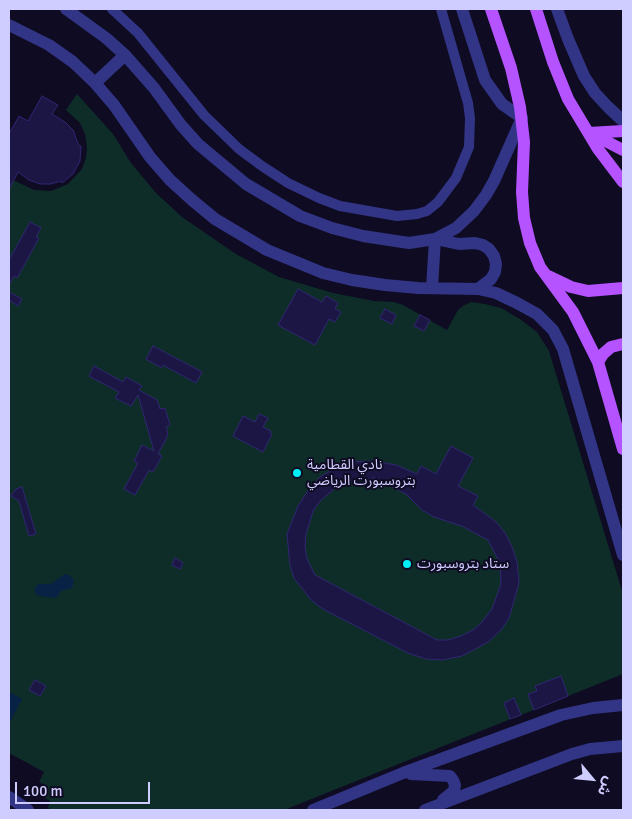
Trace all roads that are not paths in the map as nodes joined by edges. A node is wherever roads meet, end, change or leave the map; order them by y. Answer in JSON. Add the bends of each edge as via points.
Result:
{"nodes":[{"id":1,"x":66,"y":9,"type":"edge"},
{"id":2,"x":112,"y":9,"type":"edge"},
{"id":3,"x":441,"y":9,"type":"edge"},
{"id":4,"x":462,"y":9,"type":"edge"},
{"id":5,"x":491,"y":9,"type":"edge"},
{"id":6,"x":536,"y":9,"type":"edge"},
{"id":7,"x":557,"y":9,"type":"edge"},
{"id":8,"x":9,"y":25,"type":"edge"},
{"id":9,"x":125,"y":55,"type":"junction"},
{"id":10,"x":95,"y":83,"type":"junction"},
{"id":11,"x":522,"y":118,"type":"junction"},
{"id":12,"x":623,"y":121,"type":"edge"},
{"id":13,"x":623,"y":131,"type":"edge"},
{"id":14,"x":589,"y":132,"type":"junction"},
{"id":15,"x":623,"y":150,"type":"edge"},
{"id":16,"x":623,"y":182,"type":"edge"},
{"id":17,"x":435,"y":239,"type":"junction"},
{"id":18,"x":546,"y":275,"type":"junction"},
{"id":19,"x":432,"y":288,"type":"junction"},
{"id":20,"x":623,"y":288,"type":"edge"},
{"id":21,"x":478,"y":289,"type":"junction"},
{"id":22,"x":623,"y":344,"type":"edge"},
{"id":23,"x":598,"y":362,"type":"junction"},
{"id":24,"x":623,"y":449,"type":"edge"},
{"id":25,"x":623,"y":555,"type":"edge"},
{"id":26,"x":623,"y":705,"type":"edge"},
{"id":27,"x":623,"y":746,"type":"edge"},
{"id":28,"x":403,"y":773,"type":"junction"},
{"id":29,"x":9,"y":797,"type":"edge"},
{"id":30,"x":430,"y":808,"type":"edge"},
{"id":31,"x":28,"y":810,"type":"edge"},
{"id":32,"x":313,"y":810,"type":"edge"}],
"edges":[{"from":1,"to":9,"type":"street"},
{"from":2,"to":3,"type":"street","via":[[138,33],[204,115],[262,166],[288,183],[340,206],[397,216],[422,213],[438,202],[456,178],[469,147],[468,103]]},
{"from":4,"to":11,"type":"street","via":[[485,80],[502,104]]},
{"from":5,"to":11,"type":"main road","via":[[513,77]]},
{"from":6,"to":14,"type":"main road","via":[[552,62],[568,99]]},
{"from":7,"to":12,"type":"street","via":[[584,76],[595,93]]},
{"from":8,"to":10,"type":"street","via":[[49,45]]},
{"from":9,"to":10,"type":"street"},
{"from":9,"to":17,"type":"street","via":[[198,144],[246,184],[276,202],[300,216],[363,236],[409,243]]},
{"from":10,"to":19,"type":"street","via":[[170,180],[240,236],[323,273],[385,285]]},
{"from":11,"to":17,"type":"street","via":[[486,195],[456,228]]},
{"from":11,"to":18,"type":"main road","via":[[524,218],[530,243]]},
{"from":13,"to":14,"type":"main road"},
{"from":14,"to":15,"type":"main road"},
{"from":14,"to":16,"type":"main road"},
{"from":17,"to":19,"type":"street"},
{"from":17,"to":21,"type":"street","via":[[459,244],[475,243],[489,249],[494,256],[495,272]]},
{"from":18,"to":20,"type":"main road","via":[[588,291]]},
{"from":18,"to":23,"type":"main road","via":[[573,312]]},
{"from":19,"to":21,"type":"street"},
{"from":21,"to":25,"type":"street","via":[[517,302],[538,314],[553,330],[563,349]]},
{"from":22,"to":23,"type":"main road","via":[[611,348]]},
{"from":23,"to":24,"type":"main road"},
{"from":26,"to":28,"type":"street","via":[[561,715]]},
{"from":27,"to":30,"type":"street","via":[[572,754]]},
{"from":28,"to":30,"type":"street","via":[[444,774],[454,780],[454,790]]},
{"from":28,"to":32,"type":"street"},
{"from":29,"to":31,"type":"street"}]}
